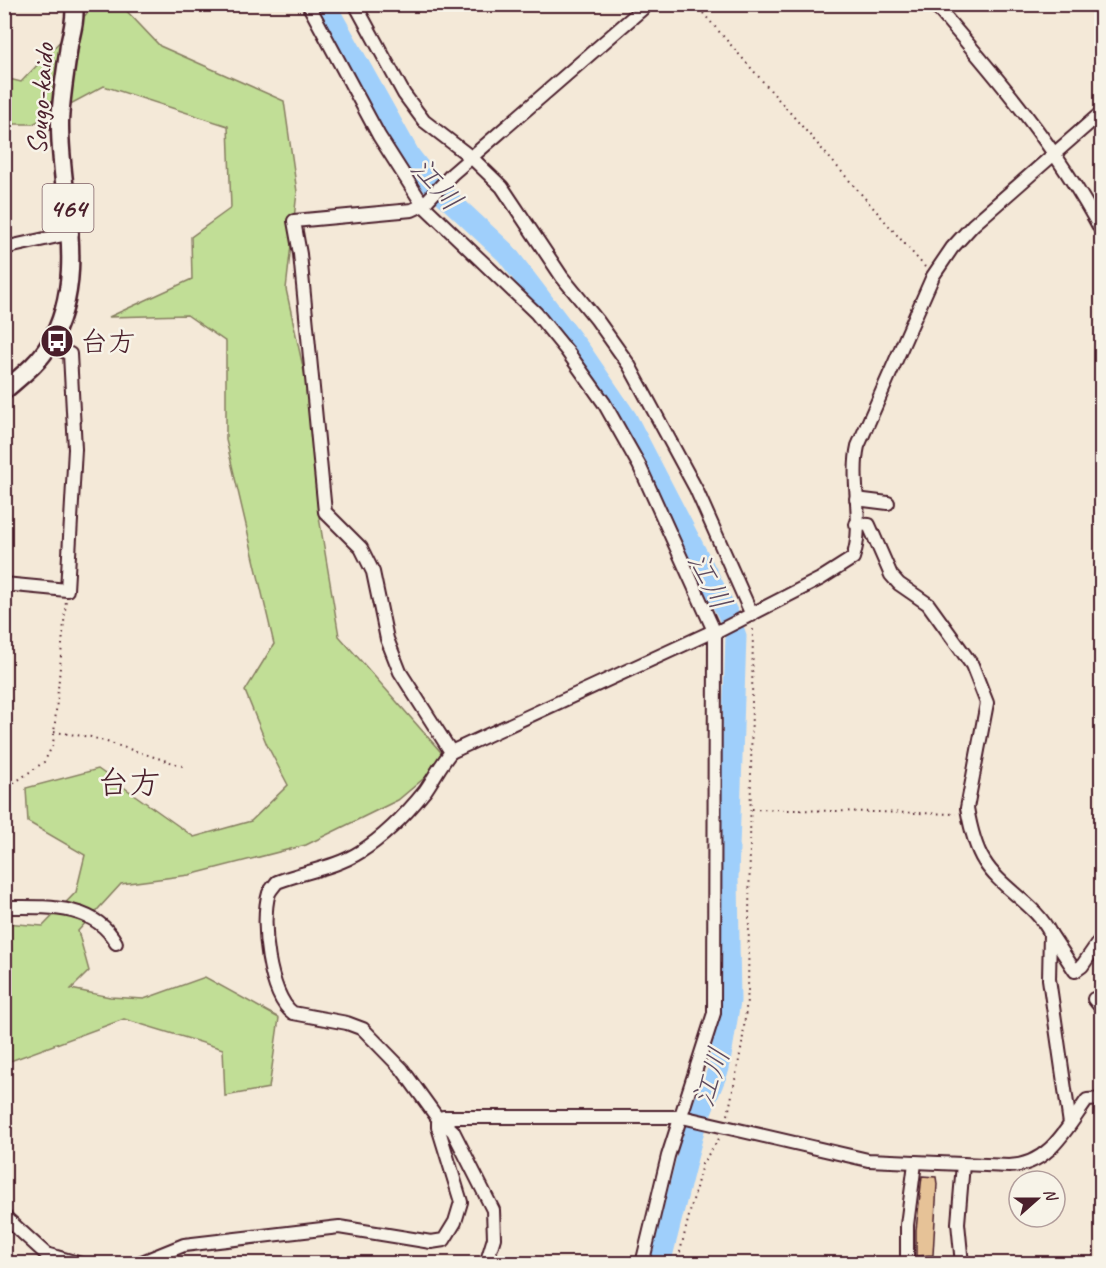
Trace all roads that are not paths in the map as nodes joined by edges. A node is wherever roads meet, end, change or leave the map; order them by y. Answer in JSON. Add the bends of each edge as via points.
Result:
{"nodes":[{"id":1,"x":74,"y":4,"type":"edge"},
{"id":2,"x":308,"y":4,"type":"edge"},
{"id":3,"x":355,"y":4,"type":"edge"},
{"id":4,"x":648,"y":4,"type":"edge"},
{"id":5,"x":934,"y":4,"type":"edge"},
{"id":6,"x":1101,"y":112,"type":"edge"},
{"id":7,"x":1054,"y":152,"type":"junction"},
{"id":8,"x":472,"y":159,"type":"junction"},
{"id":9,"x":426,"y":202,"type":"junction"},
{"id":10,"x":1101,"y":232,"type":"edge"},
{"id":11,"x":72,"y":233,"type":"junction"},
{"id":12,"x":4,"y":248,"type":"edge"},
{"id":13,"x":49,"y":345,"type":"junction"},
{"id":14,"x":4,"y":390,"type":"edge"},
{"id":15,"x":856,"y":500,"type":"junction"},
{"id":16,"x":888,"y":503,"type":"dead end"},
{"id":17,"x":856,"y":524,"type":"junction"},
{"id":18,"x":4,"y":584,"type":"edge"},
{"id":19,"x":749,"y":616,"type":"junction"},
{"id":20,"x":717,"y":631,"type":"junction"},
{"id":21,"x":451,"y":752,"type":"junction"},
{"id":22,"x":4,"y":907,"type":"edge"},
{"id":23,"x":1050,"y":933,"type":"junction"},
{"id":24,"x":1101,"y":937,"type":"edge"},
{"id":25,"x":116,"y":943,"type":"dead end"},
{"id":26,"x":1101,"y":1099,"type":"edge"},
{"id":27,"x":682,"y":1117,"type":"junction"},
{"id":28,"x":440,"y":1119,"type":"junction"},
{"id":29,"x":1070,"y":1124,"type":"junction"},
{"id":30,"x":915,"y":1163,"type":"junction"},
{"id":31,"x":963,"y":1164,"type":"junction"},
{"id":32,"x":4,"y":1216,"type":"edge"},
{"id":33,"x":81,"y":1263,"type":"edge"},
{"id":34,"x":137,"y":1263,"type":"edge"},
{"id":35,"x":486,"y":1263,"type":"edge"},
{"id":36,"x":642,"y":1263,"type":"edge"},
{"id":37,"x":907,"y":1263,"type":"edge"},
{"id":38,"x":962,"y":1263,"type":"edge"}],
"edges":[{"from":1,"to":11,"type":"highway","name":"Sougo-kaido","number":"464","via":[[60,119],[60,162]]},
{"from":2,"to":9,"type":"street","via":[[379,136]]},
{"from":3,"to":8,"type":"street","via":[[404,94],[424,121]]},
{"from":4,"to":8,"type":"street"},
{"from":5,"to":7,"type":"street"},
{"from":6,"to":7,"type":"street"},
{"from":7,"to":10,"type":"street"},
{"from":7,"to":15,"type":"street","via":[[960,238],[933,276],[860,438],[854,467]]},
{"from":8,"to":9,"type":"street"},
{"from":8,"to":19,"type":"street","via":[[502,187],[556,269],[629,365],[696,489]]},
{"from":9,"to":20,"type":"street","via":[[536,313],[604,403],[639,465]]},
{"from":9,"to":21,"type":"street","via":[[412,210],[294,221],[325,512],[361,548],[373,572],[387,639],[400,672]]},
{"from":11,"to":12,"type":"street"},
{"from":11,"to":13,"type":"highway","name":"Sougo-kaido","number":"464","via":[[66,300]]},
{"from":13,"to":14,"type":"highway","name":"Sougo-kaido","number":"464"},
{"from":13,"to":18,"type":"street","via":[[70,354],[75,449],[67,590]]},
{"from":15,"to":16,"type":"street"},
{"from":15,"to":17,"type":"street"},
{"from":17,"to":19,"type":"street","via":[[856,550],[846,564]]},
{"from":17,"to":23,"type":"street","via":[[869,525],[891,575],[928,604],[972,665],[987,712],[968,814],[984,862]]},
{"from":19,"to":20,"type":"street"},
{"from":20,"to":21,"type":"street"},
{"from":20,"to":27,"type":"street","via":[[714,1013]]},
{"from":21,"to":28,"type":"street","via":[[425,790],[360,852],[327,868],[277,882],[269,893],[266,931],[271,968],[286,1009],[363,1029],[402,1069]]},
{"from":22,"to":25,"type":"street","via":[[59,907],[110,931]]},
{"from":23,"to":24,"type":"street","via":[[1075,971]]},
{"from":23,"to":29,"type":"street","via":[[1049,979]]},
{"from":26,"to":29,"type":"street","via":[[1087,1100]]},
{"from":27,"to":28,"type":"street"},
{"from":27,"to":30,"type":"street","via":[[867,1160]]},
{"from":27,"to":36,"type":"street","via":[[668,1156]]},
{"from":28,"to":34,"type":"street","via":[[438,1127],[461,1202],[444,1240],[431,1242],[339,1227],[184,1245]]},
{"from":28,"to":35,"type":"street","via":[[458,1138],[493,1210],[494,1238]]},
{"from":29,"to":31,"type":"street","via":[[1043,1157],[1024,1166]]},
{"from":30,"to":31,"type":"street"},
{"from":30,"to":37,"type":"street","via":[[907,1225]]},
{"from":31,"to":38,"type":"street","via":[[958,1223]]},
{"from":32,"to":33,"type":"street","via":[[46,1254]]}]}
